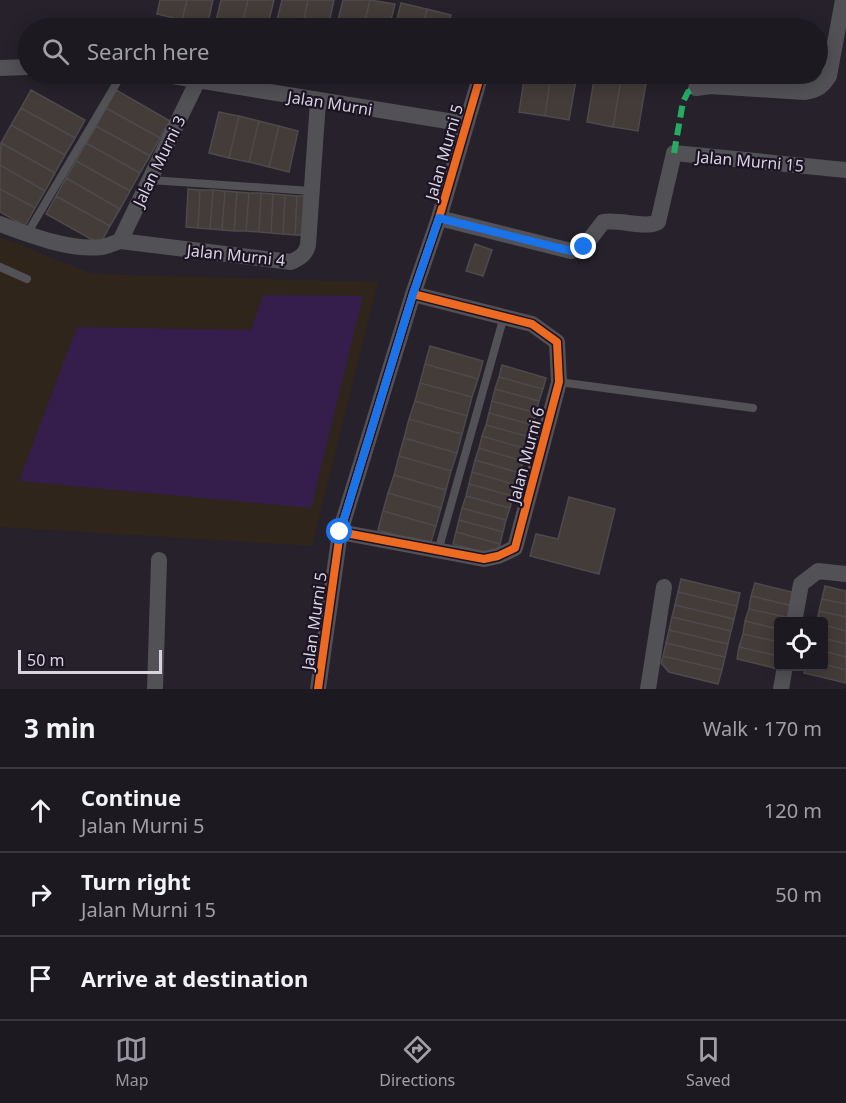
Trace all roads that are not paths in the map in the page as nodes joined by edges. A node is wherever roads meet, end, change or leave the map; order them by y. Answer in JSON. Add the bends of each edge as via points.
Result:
{"nodes":[{"id":1,"x":843,"y":0,"type":"edge"},
{"id":2,"x":0,"y":68,"type":"edge"},
{"id":3,"x":18,"y":68,"type":"edge"},
{"id":4,"x":828,"y":78,"type":"edge"},
{"id":5,"x":116,"y":84,"type":"edge"},
{"id":6,"x":196,"y":84,"type":"edge"},
{"id":7,"x":221,"y":84,"type":"edge"},
{"id":8,"x":478,"y":84,"type":"edge"},
{"id":9,"x":824,"y":84,"type":"edge"},
{"id":10,"x":696,"y":88,"type":"dead end"},
{"id":11,"x":318,"y":101,"type":"junction"},
{"id":12,"x":466,"y":124,"type":"junction"},
{"id":13,"x":846,"y":170,"type":"edge"},
{"id":14,"x":150,"y":180,"type":"junction"},
{"id":15,"x":311,"y":191,"type":"junction"},
{"id":16,"x":439,"y":218,"type":"junction"},
{"id":17,"x":0,"y":224,"type":"edge"},
{"id":18,"x":27,"y":234,"type":"junction"},
{"id":19,"x":120,"y":242,"type":"junction"},
{"id":20,"x":0,"y":267,"type":"edge"},
{"id":21,"x":27,"y":279,"type":"dead end"},
{"id":22,"x":413,"y":294,"type":"junction"},
{"id":23,"x":504,"y":316,"type":"junction"},
{"id":24,"x":559,"y":382,"type":"junction"},
{"id":25,"x":753,"y":408,"type":"dead end"},
{"id":26,"x":340,"y":532,"type":"junction"},
{"id":27,"x":438,"y":550,"type":"junction"},
{"id":28,"x":159,"y":560,"type":"dead end"},
{"id":29,"x":846,"y":574,"type":"edge"},
{"id":30,"x":664,"y":587,"type":"dead end"},
{"id":31,"x":795,"y":617,"type":"edge"},
{"id":32,"x":784,"y":671,"type":"edge"},
{"id":33,"x":155,"y":689,"type":"edge"},
{"id":34,"x":318,"y":689,"type":"edge"},
{"id":35,"x":648,"y":689,"type":"edge"},
{"id":36,"x":781,"y":689,"type":"edge"}],
"edges":[{"from":1,"to":4,"type":"street"},
{"from":2,"to":3,"type":"street"},
{"from":5,"to":18,"type":"lane"},
{"from":6,"to":14,"type":"street","name":"Jalan Murni 3"},
{"from":7,"to":11,"type":"street","name":"Jalan Murni"},
{"from":8,"to":12,"type":"street","name":"Jalan Murni 5"},
{"from":9,"to":10,"type":"street","via":[[817,90],[804,92]]},
{"from":11,"to":12,"type":"street","name":"Jalan Murni"},
{"from":11,"to":15,"type":"street","name":"Jalan Murni 4"},
{"from":12,"to":16,"type":"street","name":"Jalan Murni 5"},
{"from":13,"to":16,"type":"street","name":"Jalan Murni 15","via":[[674,153],[658,222],[603,222],[584,247],[571,251]]},
{"from":14,"to":15,"type":"lane"},
{"from":14,"to":19,"type":"street","name":"Jalan Murni 3"},
{"from":15,"to":19,"type":"street","name":"Jalan Murni 4","via":[[307,250],[291,262]]},
{"from":16,"to":22,"type":"street","name":"Jalan Murni 5"},
{"from":17,"to":18,"type":"street","name":"Jalan Murni 4"},
{"from":18,"to":19,"type":"street","name":"Jalan Murni 4","via":[[78,247]]},
{"from":20,"to":21,"type":"lane"},
{"from":22,"to":23,"type":"street","name":"Jalan Murni 6"},
{"from":22,"to":26,"type":"street","name":"Jalan Murni 5"},
{"from":23,"to":24,"type":"street","name":"Jalan Murni 6","via":[[532,324],[557,342]]},
{"from":23,"to":27,"type":"lane"},
{"from":24,"to":25,"type":"lane"},
{"from":24,"to":27,"type":"street","name":"Jalan Murni 6","via":[[515,548],[484,559]]},
{"from":26,"to":27,"type":"street","name":"Jalan Murni 6"},
{"from":26,"to":34,"type":"street","name":"Jalan Murni 5"},
{"from":28,"to":33,"type":"street"},
{"from":29,"to":31,"type":"street","via":[[818,571],[801,584]]},
{"from":30,"to":35,"type":"street"},
{"from":32,"to":36,"type":"street"}]}
